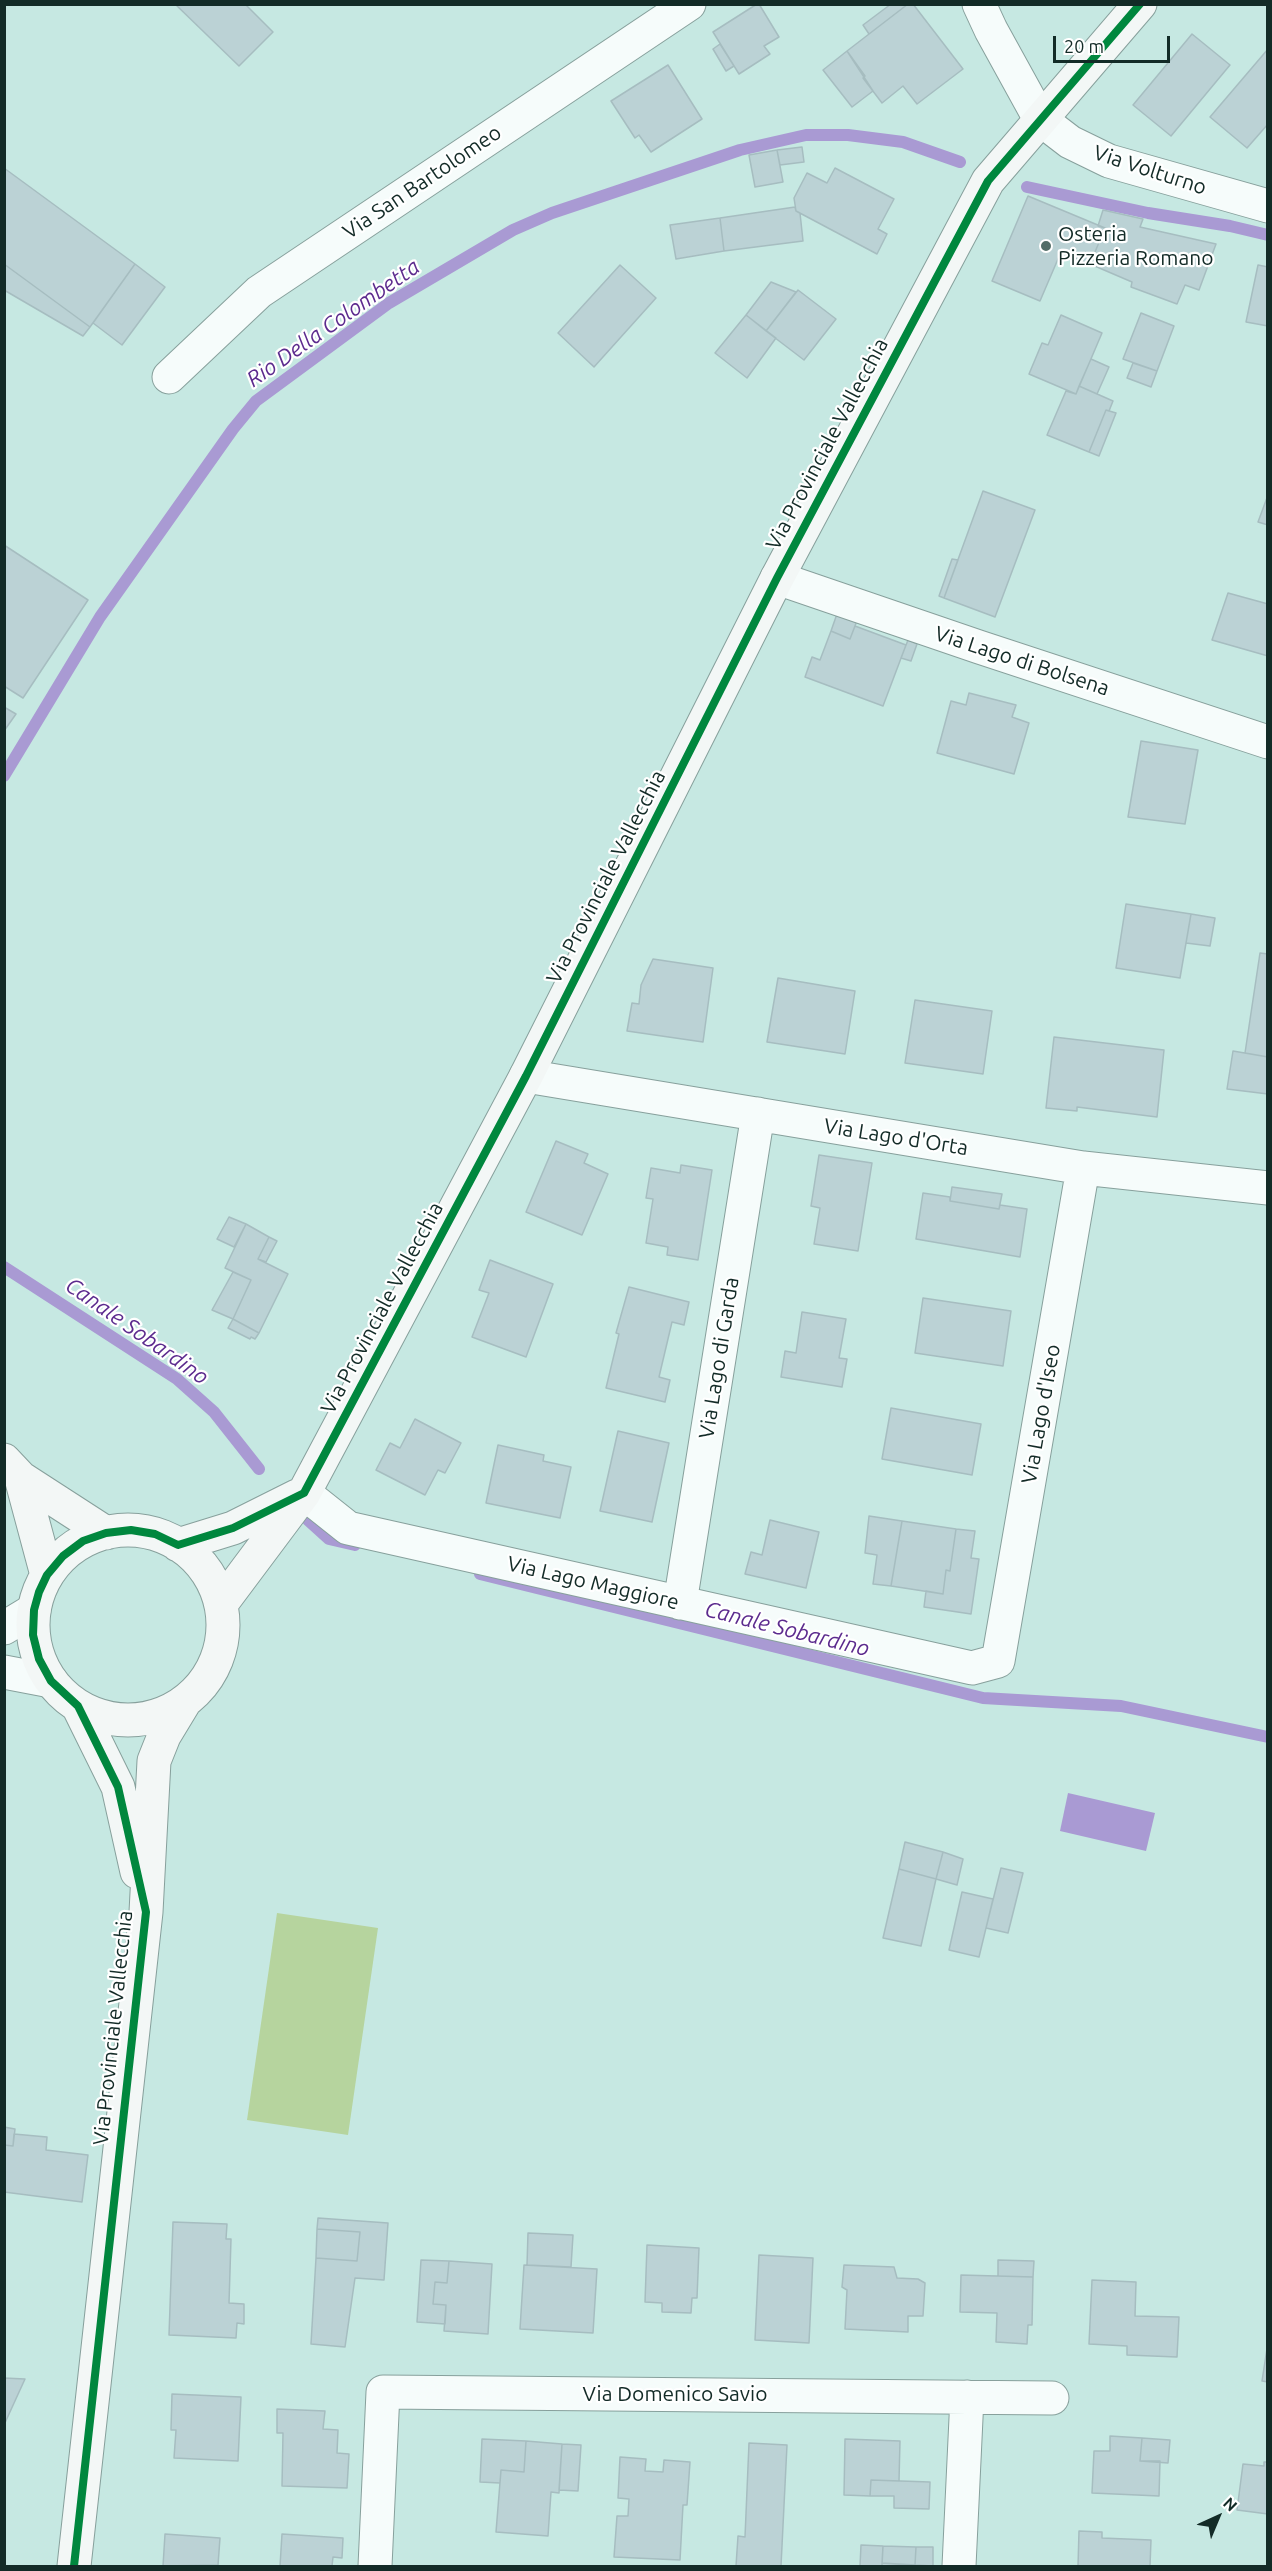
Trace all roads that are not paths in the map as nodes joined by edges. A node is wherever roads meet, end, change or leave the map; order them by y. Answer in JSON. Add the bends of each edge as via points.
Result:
{"nodes":[{"id":1,"x":689,"y":4,"type":"edge"},
{"id":2,"x":979,"y":4,"type":"edge"},
{"id":3,"x":1140,"y":4,"type":"edge"},
{"id":4,"x":1040,"y":119,"type":"junction"},
{"id":5,"x":1268,"y":206,"type":"edge"},
{"id":6,"x":169,"y":377,"type":"dead end"},
{"id":7,"x":777,"y":578,"type":"junction"},
{"id":8,"x":1268,"y":742,"type":"edge"},
{"id":9,"x":526,"y":1076,"type":"junction"},
{"id":10,"x":758,"y":1114,"type":"junction"},
{"id":11,"x":1083,"y":1168,"type":"junction"},
{"id":12,"x":1268,"y":1188,"type":"edge"},
{"id":13,"x":13,"y":1469,"type":"edge"},
{"id":14,"x":304,"y":1493,"type":"junction"},
{"id":15,"x":106,"y":1533,"type":"junction"},
{"id":16,"x":178,"y":1545,"type":"junction"},
{"id":17,"x":47,"y":1575,"type":"junction"},
{"id":18,"x":680,"y":1603,"type":"junction"},
{"id":19,"x":221,"y":1604,"type":"junction"},
{"id":20,"x":34,"y":1610,"type":"junction"},
{"id":21,"x":4,"y":1628,"type":"edge"},
{"id":22,"x":998,"y":1661,"type":"joint"},
{"id":23,"x":4,"y":1672,"type":"edge"},
{"id":24,"x":51,"y":1681,"type":"junction"},
{"id":25,"x":184,"y":1703,"type":"junction"},
{"id":26,"x":78,"y":1706,"type":"junction"},
{"id":27,"x":146,"y":1912,"type":"junction"},
{"id":28,"x":967,"y":2397,"type":"junction"},
{"id":29,"x":1052,"y":2398,"type":"dead end"},
{"id":30,"x":74,"y":2566,"type":"edge"},
{"id":31,"x":375,"y":2566,"type":"edge"},
{"id":32,"x":959,"y":2566,"type":"edge"}],
"edges":[{"from":1,"to":6,"type":"street","name":"Via San Bartolomeo","via":[[259,292]]},
{"from":2,"to":4,"type":"street"},
{"from":3,"to":4,"type":"main road","name":"Via Provinciale Vallecchia"},
{"from":4,"to":5,"type":"street","name":"Via Volturno","via":[[1070,142],[1109,161]]},
{"from":4,"to":7,"type":"main road","name":"Via Provinciale Vallecchia","via":[[988,180]]},
{"from":7,"to":8,"type":"street","name":"Via Lago di Bolsena"},
{"from":7,"to":9,"type":"main road","name":"Via Provinciale Vallecchia"},
{"from":9,"to":10,"type":"street","name":"Via Lago d'Orta"},
{"from":9,"to":14,"type":"main road","name":"Via Provinciale Vallecchia"},
{"from":10,"to":11,"type":"street","name":"Via Lago d'Orta"},
{"from":10,"to":18,"type":"street","name":"Via Lago di Garda"},
{"from":11,"to":12,"type":"street","name":"Via Lago d'Orta"},
{"from":11,"to":22,"type":"street","name":"Via Lago d'Iseo"},
{"from":13,"to":15,"type":"main road"},
{"from":13,"to":17,"type":"main road"},
{"from":14,"to":16,"type":"main road","via":[[233,1528]]},
{"from":14,"to":18,"type":"street","name":"Via Lago Maggiore","via":[[348,1528]]},
{"from":14,"to":19,"type":"main road","name":"Via Provinciale Vallecchia"},
{"from":15,"to":16,"type":"main road","name":"Via Provinciale Vallecchia","via":[[131,1530],[156,1534]]},
{"from":15,"to":17,"type":"main road","name":"Via Provinciale Vallecchia","via":[[83,1541]]},
{"from":16,"to":19,"type":"main road","name":"Via Provinciale Vallecchia","via":[[202,1567]]},
{"from":17,"to":20,"type":"main road","name":"Via Provinciale Vallecchia"},
{"from":18,"to":22,"type":"street","name":"Via Lago Maggiore","via":[[972,1668]]},
{"from":19,"to":25,"type":"main road","name":"Via Provinciale Vallecchia","via":[[223,1632],[217,1659],[204,1684]]},
{"from":20,"to":21,"type":"street"},
{"from":20,"to":24,"type":"main road","name":"Via Provinciale Vallecchia","via":[[33,1635],[39,1659]]},
{"from":23,"to":24,"type":"street"},
{"from":24,"to":26,"type":"main road","name":"Via Provinciale Vallecchia"},
{"from":25,"to":26,"type":"main road","name":"Via Provinciale Vallecchia","via":[[159,1716],[131,1721],[104,1718]]},
{"from":25,"to":27,"type":"main road","name":"Via Provinciale Vallecchia","via":[[154,1761]]},
{"from":26,"to":27,"type":"main road","name":"Via Provinciale Vallecchia","via":[[118,1787]]},
{"from":27,"to":30,"type":"main road","name":"Via Provinciale Vallecchia"},
{"from":28,"to":29,"type":"street","name":"Via Domenico Savio"},
{"from":28,"to":31,"type":"street","name":"Via Domenico Savio","via":[[383,2392]]},
{"from":28,"to":32,"type":"street"}]}
